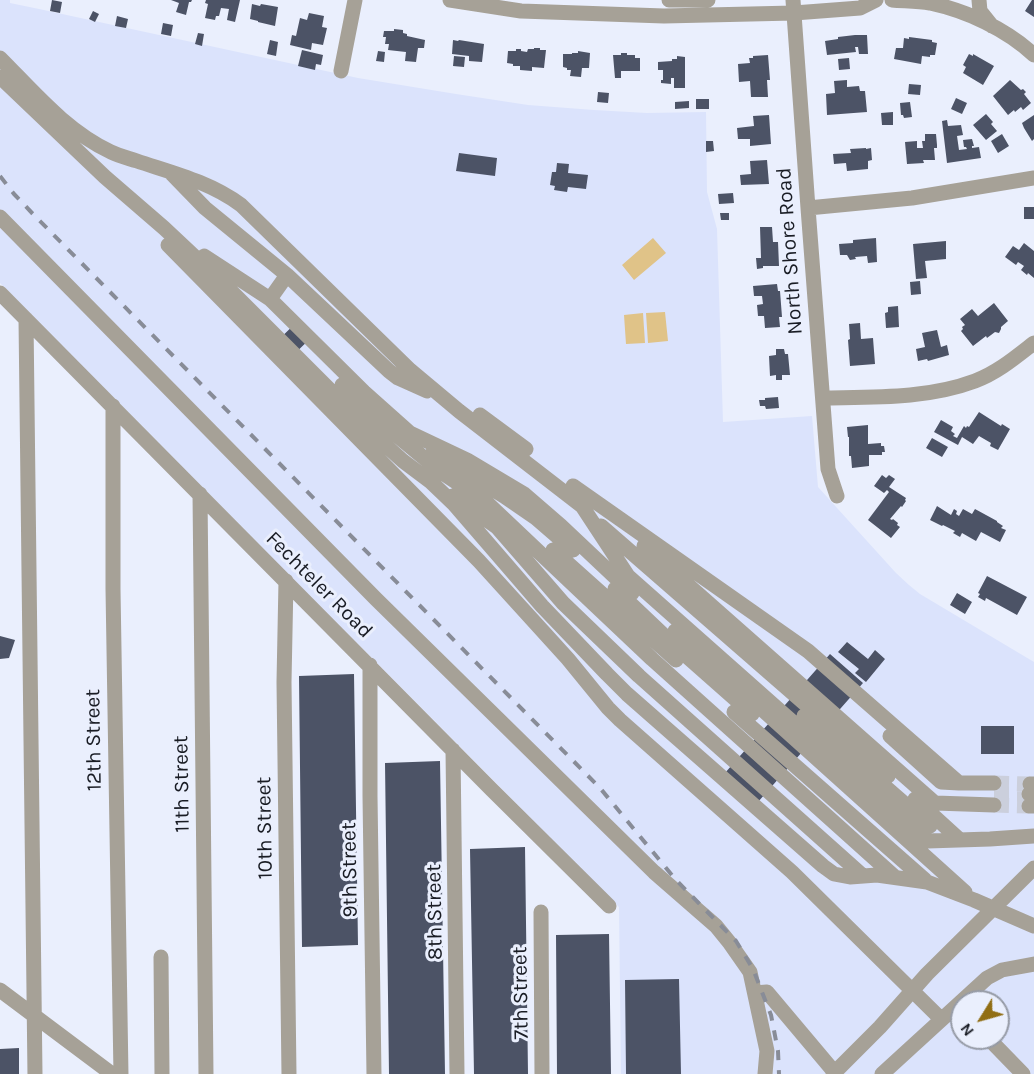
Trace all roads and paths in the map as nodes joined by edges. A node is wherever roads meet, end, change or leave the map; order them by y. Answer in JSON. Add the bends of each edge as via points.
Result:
{"nodes":[{"id":1,"x":355,"y":0,"type":"edge"},
{"id":2,"x":450,"y":0,"type":"edge"},
{"id":3,"x":669,"y":0,"type":"edge"},
{"id":4,"x":708,"y":0,"type":"edge"},
{"id":5,"x":876,"y":0,"type":"edge"},
{"id":6,"x":892,"y":0,"type":"edge"},
{"id":7,"x":979,"y":0,"type":"edge"},
{"id":8,"x":793,"y":7,"type":"edge"},
{"id":9,"x":993,"y":27,"type":"junction"},
{"id":10,"x":1034,"y":55,"type":"edge"},
{"id":11,"x":0,"y":58,"type":"edge"},
{"id":12,"x":341,"y":70,"type":"dead end"},
{"id":13,"x":0,"y":77,"type":"edge"},
{"id":14,"x":87,"y":139,"type":"junction"},
{"id":15,"x":170,"y":172,"type":"junction"},
{"id":16,"x":105,"y":177,"type":"junction"},
{"id":17,"x":1034,"y":178,"type":"edge"},
{"id":18,"x":808,"y":208,"type":"junction"},
{"id":19,"x":0,"y":217,"type":"edge"},
{"id":20,"x":164,"y":228,"type":"junction"},
{"id":21,"x":222,"y":268,"type":"junction"},
{"id":22,"x":287,"y":275,"type":"junction"},
{"id":23,"x":0,"y":292,"type":"edge"},
{"id":24,"x":270,"y":299,"type":"junction"},
{"id":25,"x":26,"y":319,"type":"junction"},
{"id":26,"x":1034,"y":343,"type":"edge"},
{"id":27,"x":443,"y":398,"type":"junction"},
{"id":28,"x":823,"y":398,"type":"junction"},
{"id":29,"x":113,"y":406,"type":"junction"},
{"id":30,"x":410,"y":433,"type":"junction"},
{"id":31,"x":431,"y":482,"type":"junction"},
{"id":32,"x":200,"y":494,"type":"junction"},
{"id":33,"x":837,"y":496,"type":"dead end"},
{"id":34,"x":587,"y":497,"type":"junction"},
{"id":35,"x":485,"y":501,"type":"junction"},
{"id":36,"x":587,"y":514,"type":"junction"},
{"id":37,"x":650,"y":540,"type":"junction"},
{"id":38,"x":286,"y":581,"type":"junction"},
{"id":39,"x":370,"y":665,"type":"junction"},
{"id":40,"x":453,"y":750,"type":"junction"},
{"id":41,"x":994,"y":794,"type":"junction"},
{"id":42,"x":1034,"y":836,"type":"edge"},
{"id":43,"x":953,"y":840,"type":"junction"},
{"id":44,"x":1034,"y":868,"type":"edge"},
{"id":45,"x":863,"y":876,"type":"junction"},
{"id":46,"x":895,"y":877,"type":"junction"},
{"id":47,"x":927,"y":882,"type":"junction"},
{"id":48,"x":951,"y":890,"type":"junction"},
{"id":49,"x":974,"y":900,"type":"junction"},
{"id":50,"x":609,"y":906,"type":"dead end"},
{"id":51,"x":993,"y":909,"type":"junction"},
{"id":52,"x":541,"y":912,"type":"dead end"},
{"id":53,"x":1034,"y":926,"type":"edge"},
{"id":54,"x":161,"y":957,"type":"dead end"},
{"id":55,"x":1034,"y":964,"type":"edge"},
{"id":56,"x":0,"y":990,"type":"edge"},
{"id":57,"x":912,"y":990,"type":"junction"},
{"id":58,"x":974,"y":990,"type":"edge"},
{"id":59,"x":754,"y":993,"type":"junction"},
{"id":60,"x":950,"y":1014,"type":"edge"},
{"id":61,"x":34,"y":1016,"type":"junction"},
{"id":62,"x":941,"y":1019,"type":"junction"},
{"id":63,"x":1000,"y":1050,"type":"edge"},
{"id":64,"x":835,"y":1073,"type":"edge"},
{"id":65,"x":34,"y":1074,"type":"edge"},
{"id":66,"x":112,"y":1074,"type":"edge"},
{"id":67,"x":121,"y":1074,"type":"edge"},
{"id":68,"x":162,"y":1074,"type":"edge"},
{"id":69,"x":206,"y":1074,"type":"edge"},
{"id":70,"x":289,"y":1074,"type":"edge"},
{"id":71,"x":374,"y":1074,"type":"edge"},
{"id":72,"x":457,"y":1074,"type":"edge"},
{"id":73,"x":543,"y":1074,"type":"edge"},
{"id":74,"x":765,"y":1074,"type":"edge"},
{"id":75,"x":882,"y":1074,"type":"edge"},
{"id":76,"x":1023,"y":1074,"type":"edge"}],
"edges":[{"from":1,"to":12,"type":"street"},
{"from":2,"to":8,"type":"street","via":[[602,15],[701,16]]},
{"from":3,"to":4,"type":"street"},
{"from":5,"to":8,"type":"street","via":[[860,8]]},
{"from":6,"to":9,"type":"street","via":[[928,3]]},
{"from":7,"to":9,"type":"street","via":[[980,10]]},
{"from":8,"to":18,"type":"street","name":"North Shore Road"},
{"from":9,"to":10,"type":"street"},
{"from":11,"to":14,"type":"street"},
{"from":13,"to":16,"type":"street"},
{"from":14,"to":15,"type":"street","via":[[111,152]]},
{"from":14,"to":34,"type":"street","via":[[219,184],[243,197],[421,370]]},
{"from":15,"to":22,"type":"street","via":[[205,208]]},
{"from":15,"to":27,"type":"street","via":[[217,189],[242,205]]},
{"from":16,"to":20,"type":"street"},
{"from":16,"to":57,"type":"street","via":[[479,561],[620,720],[792,872]]},
{"from":17,"to":18,"type":"street","via":[[912,198]]},
{"from":18,"to":28,"type":"street","name":"North Shore Road"},
{"from":19,"to":59,"type":"street","via":[[376,599],[654,872],[716,926],[750,972]]},
{"from":20,"to":21,"type":"street"},
{"from":20,"to":31,"type":"street","via":[[383,443]]},
{"from":21,"to":24,"type":"street"},
{"from":21,"to":35,"type":"street","via":[[371,414],[444,474]]},
{"from":22,"to":24,"type":"street"},
{"from":22,"to":27,"type":"street","via":[[389,371]]},
{"from":23,"to":25,"type":"street","name":"Fechteler Road"},
{"from":24,"to":30,"type":"street"},
{"from":25,"to":29,"type":"street","name":"Fechteler Road"},
{"from":25,"to":61,"type":"street"},
{"from":26,"to":28,"type":"street","via":[[976,380],[939,391]]},
{"from":27,"to":36,"type":"street","via":[[582,506]]},
{"from":28,"to":33,"type":"street","name":"North Shore Road","via":[[828,469]]},
{"from":29,"to":32,"type":"street","name":"Fechteler Road"},
{"from":29,"to":67,"type":"street","name":"12th Street"},
{"from":30,"to":48,"type":"street","via":[[439,457],[536,518]]},
{"from":30,"to":49,"type":"street","via":[[467,460],[524,494]]},
{"from":31,"to":45,"type":"street","via":[[466,504],[567,620],[627,681]]},
{"from":31,"to":45,"type":"street","via":[[627,694],[823,866],[834,874]]},
{"from":32,"to":38,"type":"street","name":"Fechteler Road"},
{"from":32,"to":69,"type":"street","name":"11th Street"},
{"from":34,"to":37,"type":"street"},
{"from":34,"to":41,"type":"street","via":[[935,803]]},
{"from":35,"to":45,"type":"street","via":[[528,554]]},
{"from":35,"to":46,"type":"street","via":[[652,659]]},
{"from":35,"to":47,"type":"street","via":[[519,520]]},
{"from":36,"to":43,"type":"street","via":[[907,792]]},
{"from":36,"to":43,"type":"street","via":[[628,576],[927,841]]},
{"from":37,"to":41,"type":"street","via":[[739,603],[941,782]]},
{"from":37,"to":41,"type":"street","via":[[936,792]]},
{"from":38,"to":39,"type":"street","name":"Fechteler Road"},
{"from":38,"to":70,"type":"street","name":"10th Street"},
{"from":39,"to":40,"type":"street","name":"Fechteler Road"},
{"from":39,"to":71,"type":"street","name":"9th Street"},
{"from":40,"to":50,"type":"street","name":"Fechteler Road"},
{"from":40,"to":72,"type":"street","name":"8th Street"},
{"from":42,"to":43,"type":"street"},
{"from":44,"to":51,"type":"street"},
{"from":45,"to":46,"type":"street"},
{"from":46,"to":47,"type":"street"},
{"from":47,"to":48,"type":"street"},
{"from":48,"to":49,"type":"street"},
{"from":49,"to":51,"type":"street"},
{"from":51,"to":53,"type":"street"},
{"from":51,"to":57,"type":"street"},
{"from":52,"to":73,"type":"street","name":"7th Street"},
{"from":54,"to":68,"type":"street"},
{"from":55,"to":58,"type":"street","via":[[993,973]]},
{"from":56,"to":61,"type":"street"},
{"from":57,"to":62,"type":"street"},
{"from":57,"to":64,"type":"street"},
{"from":59,"to":64,"type":"street","via":[[767,992]]},
{"from":59,"to":74,"type":"street","via":[[767,1051]]},
{"from":60,"to":62,"type":"street"},
{"from":61,"to":65,"type":"street"},
{"from":61,"to":66,"type":"street"},
{"from":62,"to":75,"type":"street"},
{"from":63,"to":76,"type":"street"}]}
